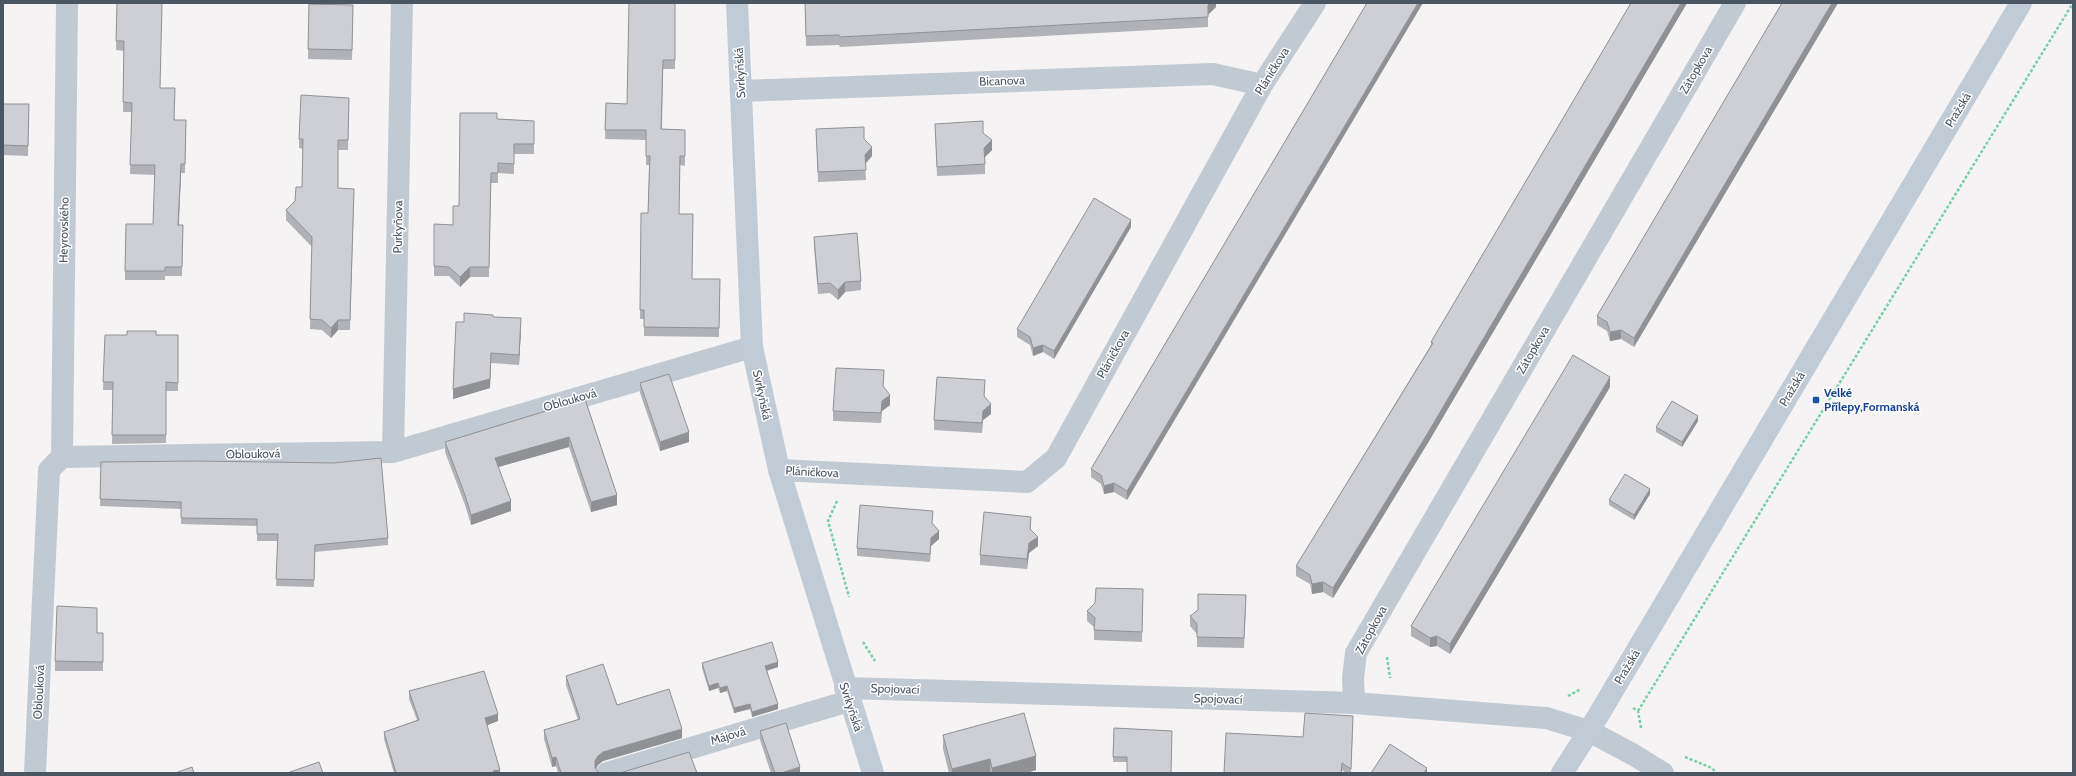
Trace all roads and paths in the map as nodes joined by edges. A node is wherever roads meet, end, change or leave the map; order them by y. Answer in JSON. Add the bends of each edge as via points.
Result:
{"nodes":[{"id":1,"x":66,"y":3,"type":"edge"},
{"id":2,"x":402,"y":3,"type":"edge"},
{"id":3,"x":737,"y":3,"type":"edge"},
{"id":4,"x":1315,"y":3,"type":"edge"},
{"id":5,"x":1734,"y":3,"type":"edge"},
{"id":6,"x":2021,"y":3,"type":"edge"},
{"id":7,"x":2073,"y":3,"type":"edge"},
{"id":8,"x":1262,"y":85,"type":"junction"},
{"id":9,"x":741,"y":91,"type":"junction"},
{"id":10,"x":752,"y":347,"type":"junction"},
{"id":11,"x":393,"y":452,"type":"junction"},
{"id":12,"x":62,"y":457,"type":"junction"},
{"id":13,"x":779,"y":470,"type":"junction"},
{"id":14,"x":828,"y":520,"type":"dead end"},
{"id":15,"x":850,"y":602,"type":"dead end"},
{"id":16,"x":861,"y":639,"type":"dead end"},
{"id":17,"x":1386,"y":650,"type":"dead end"},
{"id":18,"x":877,"y":664,"type":"dead end"},
{"id":19,"x":1396,"y":681,"type":"dead end"},
{"id":20,"x":847,"y":694,"type":"junction"},
{"id":21,"x":1610,"y":695,"type":"junction"},
{"id":22,"x":1565,"y":697,"type":"dead end"},
{"id":23,"x":1354,"y":703,"type":"junction"},
{"id":24,"x":1638,"y":711,"type":"junction"},
{"id":25,"x":1589,"y":731,"type":"junction"},
{"id":26,"x":1641,"y":732,"type":"dead end"},
{"id":27,"x":1684,"y":756,"type":"dead end"},
{"id":28,"x":35,"y":773,"type":"edge"},
{"id":29,"x":607,"y":773,"type":"edge"},
{"id":30,"x":873,"y":773,"type":"edge"},
{"id":31,"x":1562,"y":773,"type":"edge"},
{"id":32,"x":1663,"y":773,"type":"edge"},
{"id":33,"x":1716,"y":773,"type":"edge"}],
"edges":[{"from":1,"to":12,"type":"street","name":"Heyrovského"},
{"from":2,"to":11,"type":"street","name":"Purkyňova"},
{"from":3,"to":9,"type":"main road","name":"Svrkyňská"},
{"from":4,"to":8,"type":"street","name":"Pláničkova"},
{"from":5,"to":23,"type":"street","name":"Zátopkova","via":[[1356,653]]},
{"from":6,"to":21,"type":"main road","name":"Pražská"},
{"from":7,"to":24,"type":"path"},
{"from":8,"to":9,"type":"street","name":"Bicanova","via":[[1213,74]]},
{"from":8,"to":13,"type":"street","name":"Pláničkova","via":[[1056,458],[1027,482]]},
{"from":9,"to":10,"type":"main road","name":"Svrkyňská"},
{"from":10,"to":11,"type":"street","name":"Oblouková"},
{"from":10,"to":13,"type":"main road","name":"Svrkyňská"},
{"from":11,"to":12,"type":"street","name":"Oblouková"},
{"from":12,"to":28,"type":"street","name":"Oblouková","via":[[49,470]]},
{"from":13,"to":20,"type":"main road","name":"Svrkyňská"},
{"from":14,"to":15,"type":"path"},
{"from":16,"to":18,"type":"path"},
{"from":17,"to":19,"type":"path","via":[[1390,678]]},
{"from":20,"to":23,"type":"street","name":"Spojovací"},
{"from":20,"to":29,"type":"street","name":"Májová"},
{"from":20,"to":30,"type":"main road","name":"Svrkyňská"},
{"from":21,"to":22,"type":"path","via":[[1591,685]]},
{"from":21,"to":24,"type":"path"},
{"from":21,"to":25,"type":"main road","name":"Pražská"},
{"from":23,"to":25,"type":"street","name":"Spojovací","via":[[1546,718]]},
{"from":24,"to":26,"type":"path"},
{"from":25,"to":31,"type":"main road","name":"Pražská"},
{"from":25,"to":32,"type":"street","name":"Spojovací"},
{"from":27,"to":33,"type":"path","via":[[1712,768]]}]}
